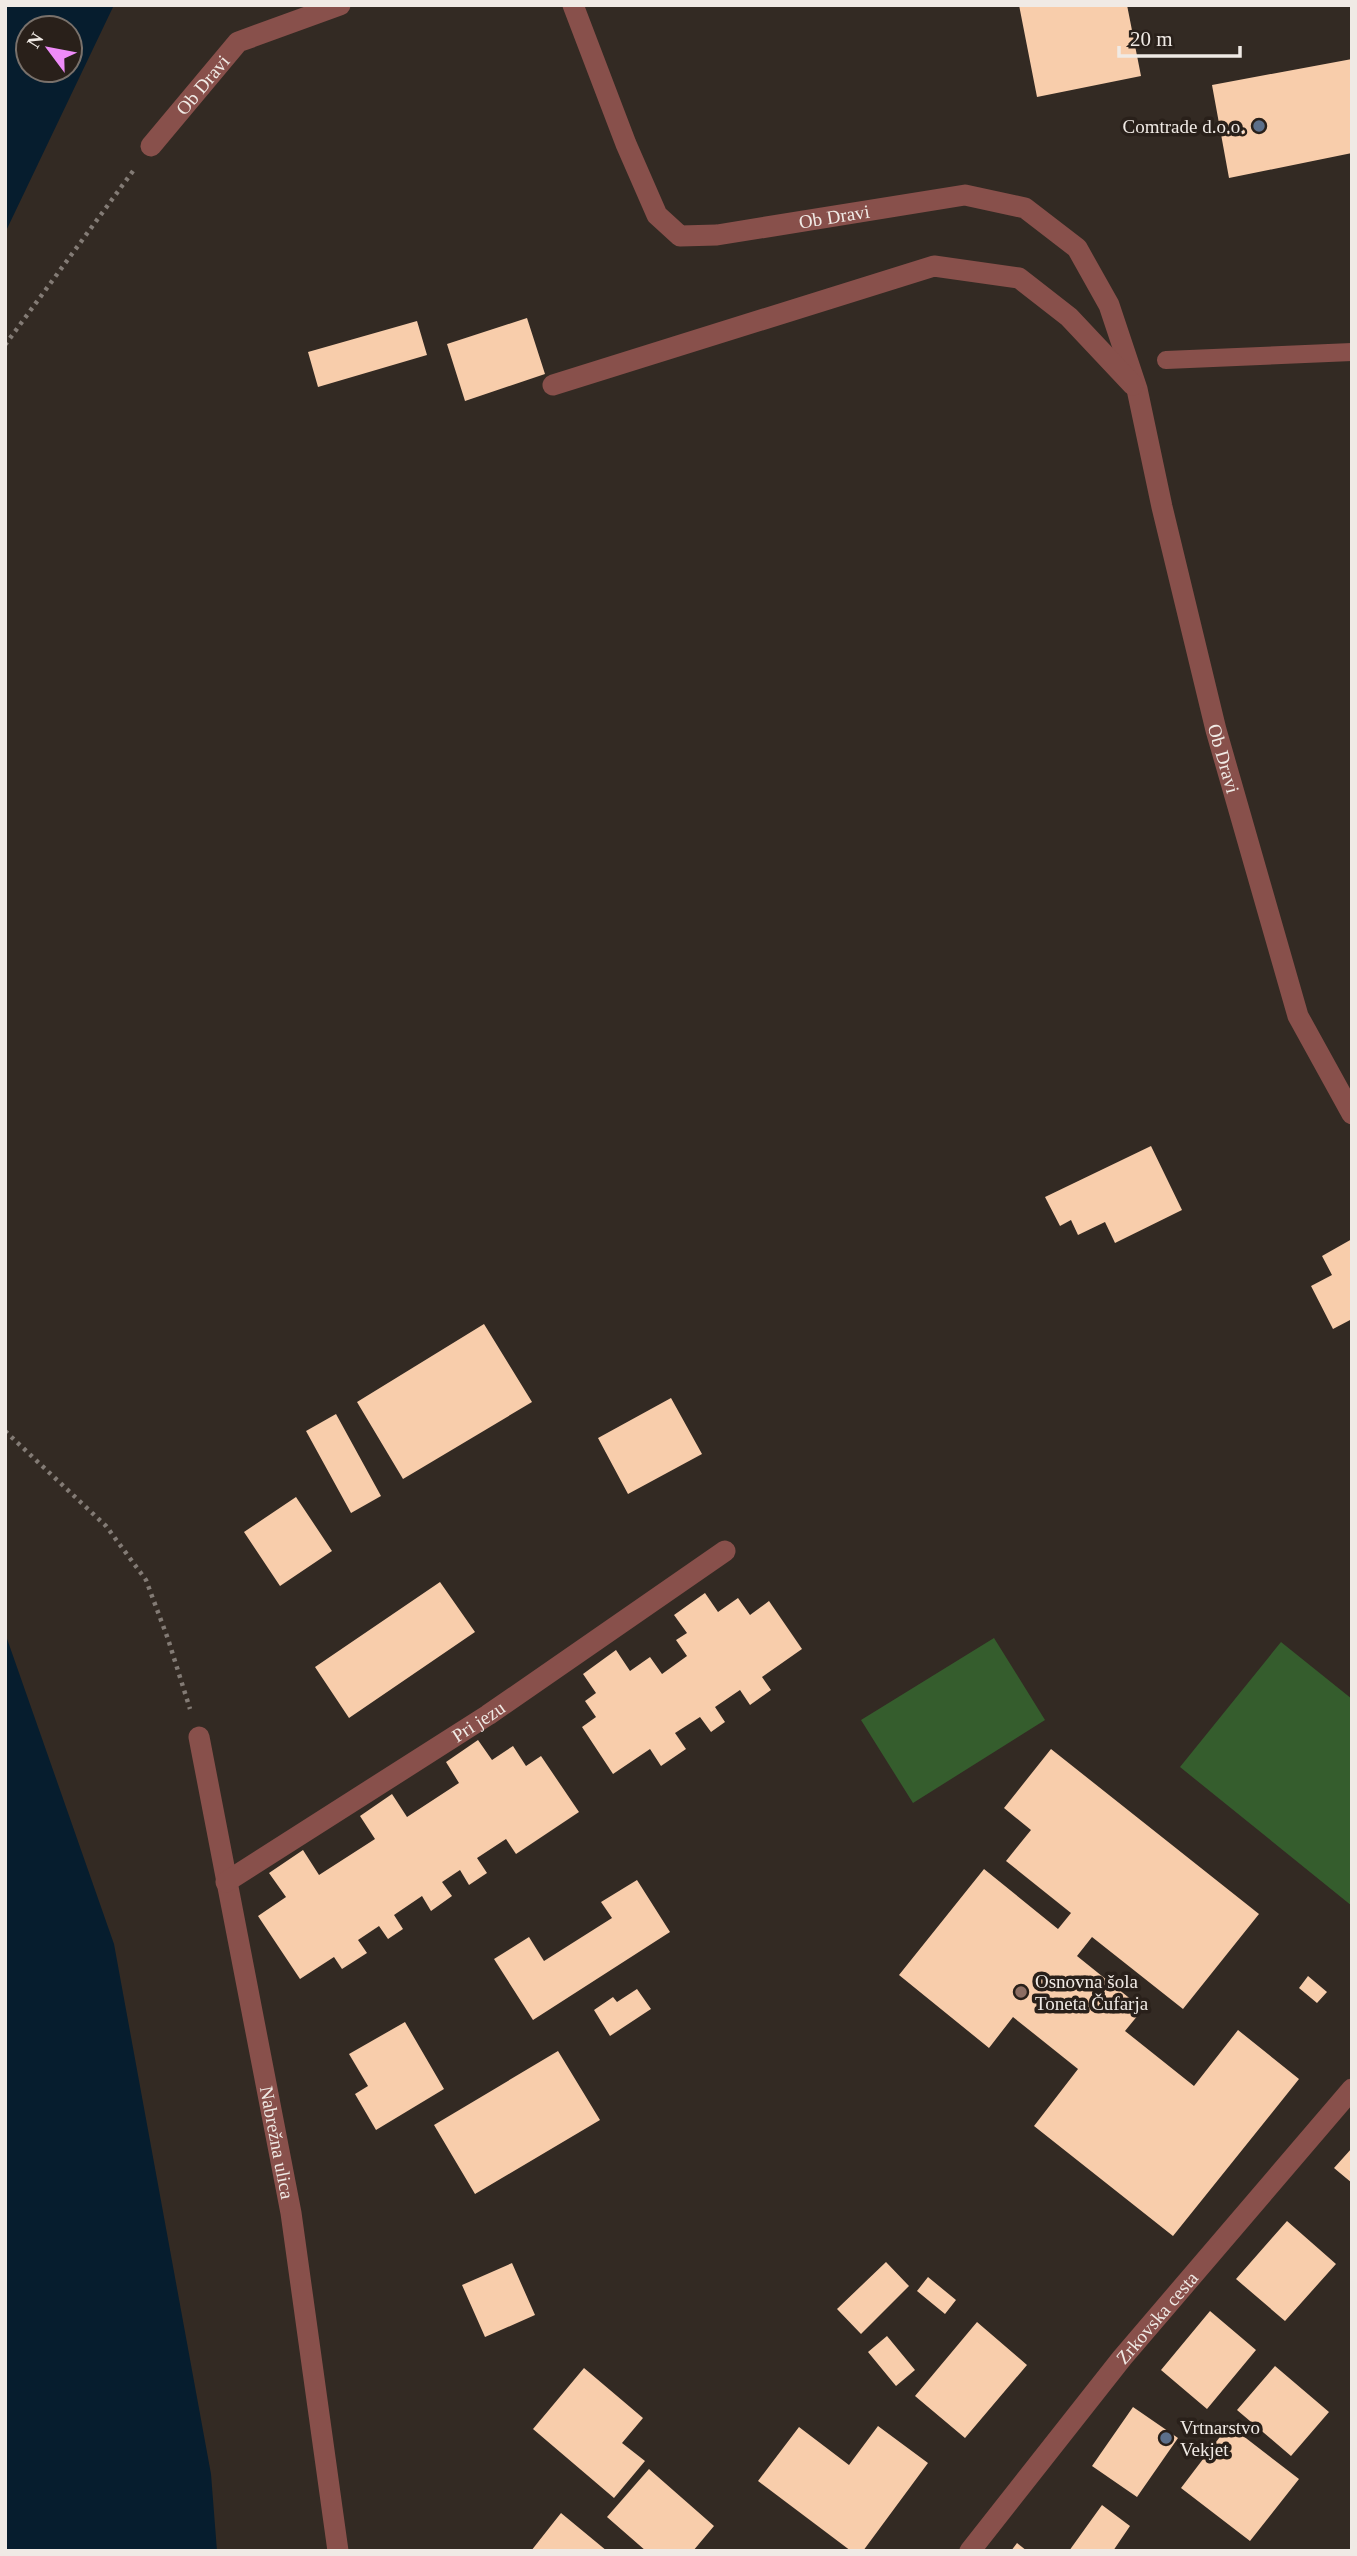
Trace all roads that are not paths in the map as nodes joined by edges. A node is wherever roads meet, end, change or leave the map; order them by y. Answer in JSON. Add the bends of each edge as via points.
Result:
{"nodes":[{"id":1,"x":340,"y":5,"type":"edge"},
{"id":2,"x":573,"y":5,"type":"edge"},
{"id":3,"x":151,"y":146,"type":"road end"},
{"id":4,"x":1352,"y":352,"type":"edge"},
{"id":5,"x":1166,"y":360,"type":"dead end"},
{"id":6,"x":553,"y":385,"type":"dead end"},
{"id":7,"x":1137,"y":389,"type":"junction"},
{"id":8,"x":1352,"y":1114,"type":"edge"},
{"id":9,"x":725,"y":1552,"type":"dead end"},
{"id":10,"x":199,"y":1737,"type":"road end"},
{"id":11,"x":226,"y":1882,"type":"junction"},
{"id":12,"x":1352,"y":2089,"type":"edge"},
{"id":13,"x":338,"y":2551,"type":"edge"},
{"id":14,"x":970,"y":2551,"type":"edge"}],
"edges":[{"from":1,"to":3,"type":"street","name":"Ob Dravi","via":[[238,42]]},
{"from":2,"to":7,"type":"street","name":"Ob Dravi","via":[[657,215],[680,236],[717,235],[965,195],[1025,208],[1077,248],[1109,305]]},
{"from":4,"to":5,"type":"lane"},
{"from":6,"to":7,"type":"street","via":[[934,266],[1019,278],[1069,317]]},
{"from":7,"to":8,"type":"street","name":"Ob Dravi","via":[[1216,730],[1298,1016]]},
{"from":9,"to":11,"type":"street","name":"Pri jezu","via":[[488,1716]]},
{"from":10,"to":11,"type":"street","name":"Nabrežna ulica"},
{"from":11,"to":13,"type":"street","name":"Nabrežna ulica","via":[[291,2213]]},
{"from":12,"to":14,"type":"street","name":"Zrkovska cesta","via":[[1122,2358]]}]}
